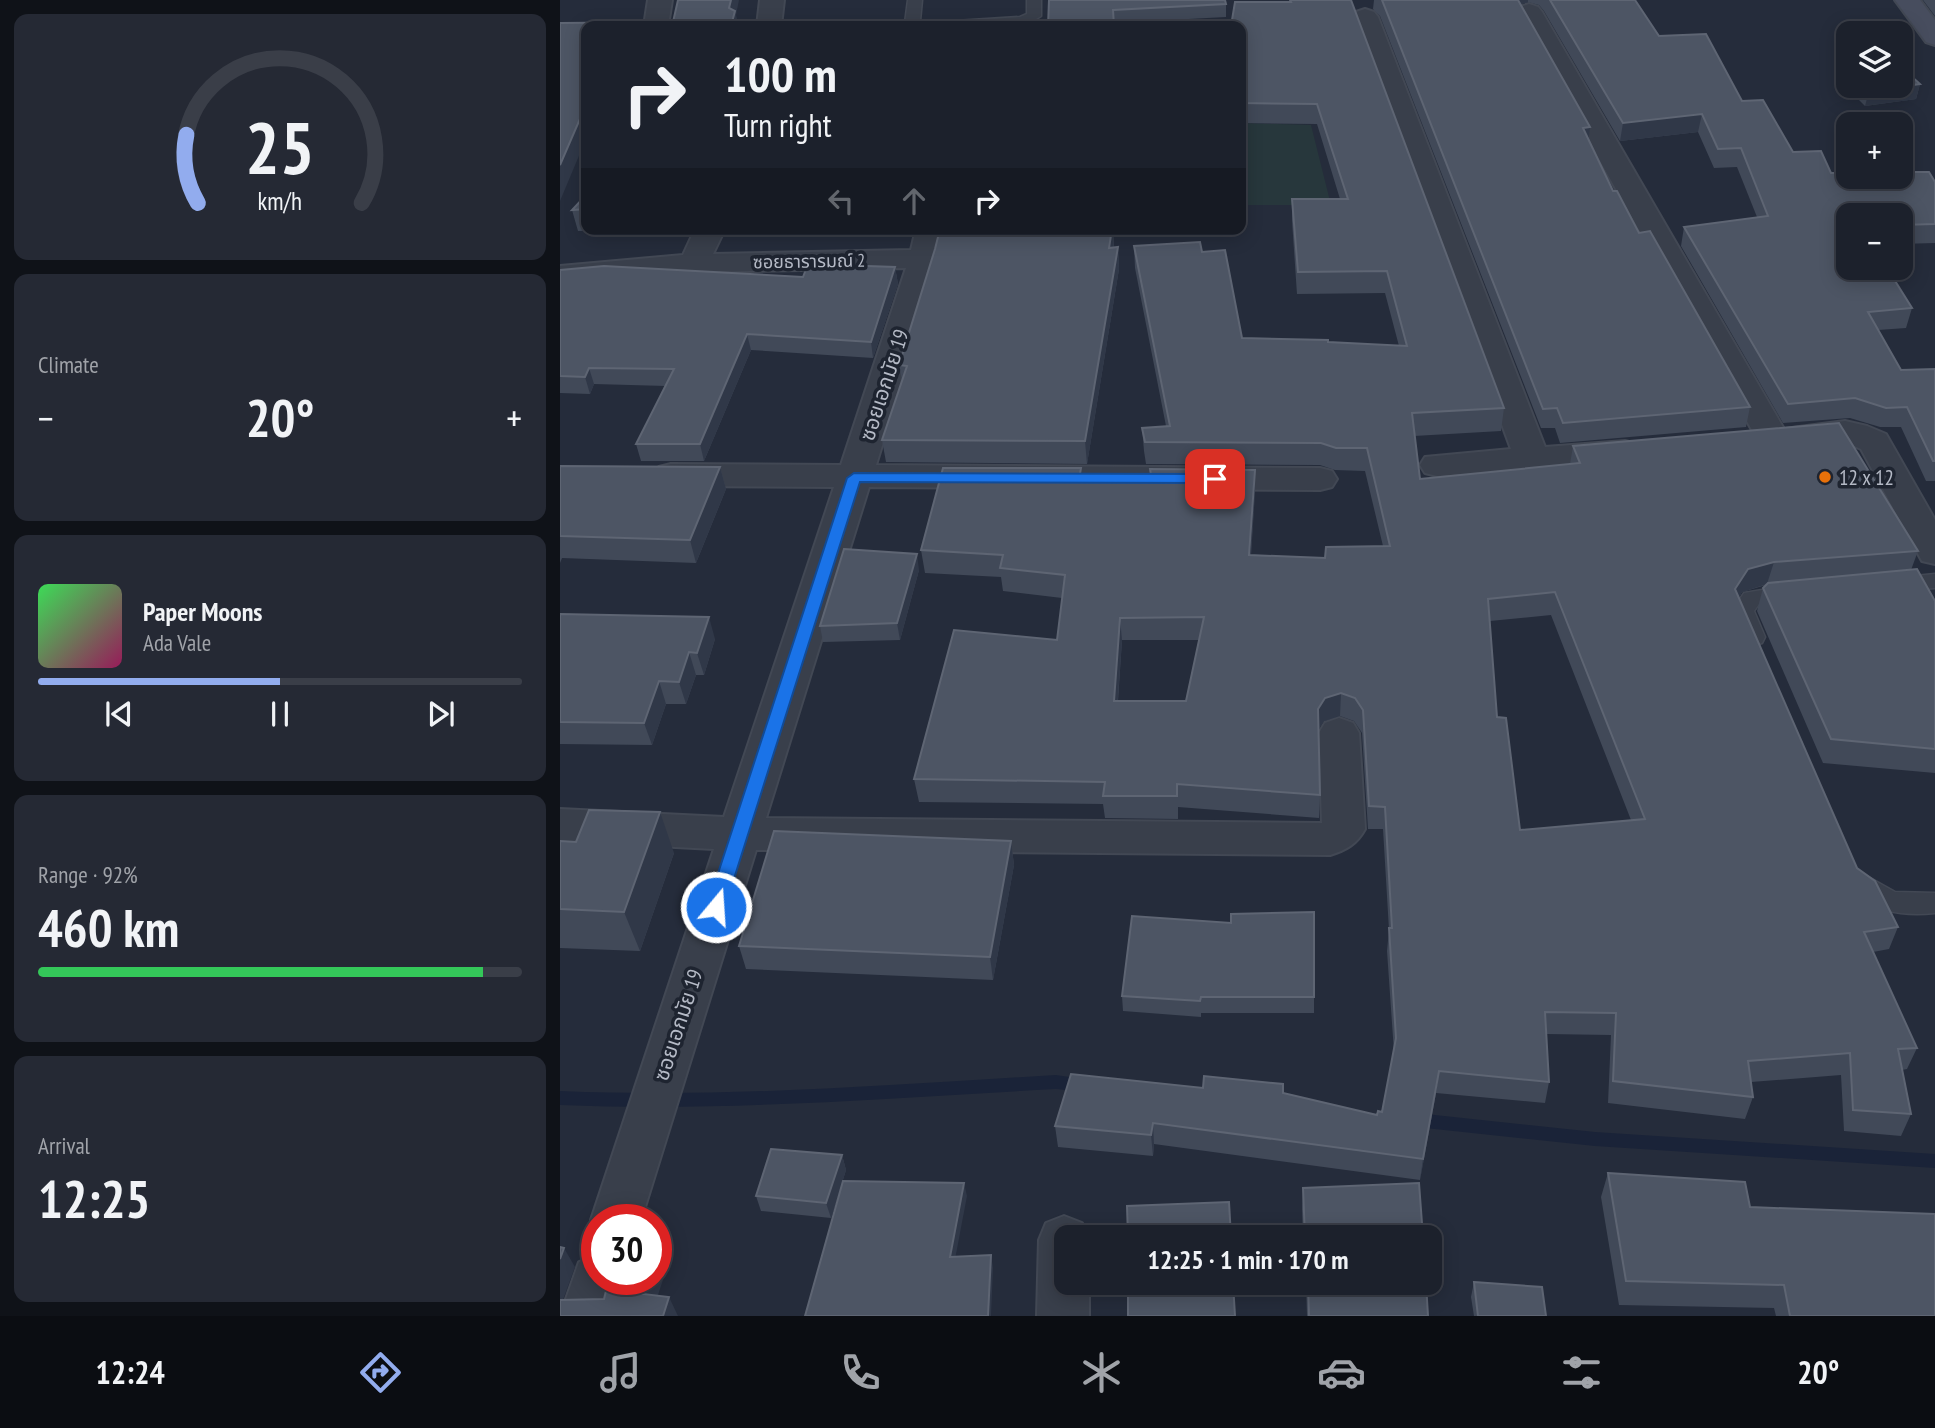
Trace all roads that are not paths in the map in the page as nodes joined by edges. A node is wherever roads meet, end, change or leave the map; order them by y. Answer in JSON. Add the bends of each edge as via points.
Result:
{"nodes":[{"id":1,"x":660,"y":0,"type":"edge"},
{"id":2,"x":772,"y":0,"type":"edge"},
{"id":3,"x":915,"y":0,"type":"edge"},
{"id":4,"x":1034,"y":0,"type":"edge"},
{"id":5,"x":1907,"y":0,"type":"edge"},
{"id":6,"x":1529,"y":12,"type":"dead end"},
{"id":7,"x":1365,"y":17,"type":"dead end"},
{"id":8,"x":657,"y":21,"type":"edge"},
{"id":9,"x":770,"y":21,"type":"edge"},
{"id":10,"x":912,"y":21,"type":"edge"},
{"id":11,"x":1025,"y":21,"type":"edge"},
{"id":12,"x":1935,"y":37,"type":"edge"},
{"id":13,"x":707,"y":235,"type":"edge"},
{"id":14,"x":927,"y":244,"type":"edge"},
{"id":15,"x":694,"y":263,"type":"junction"},
{"id":16,"x":560,"y":275,"type":"edge"},
{"id":17,"x":1653,"y":449,"type":"edge"},
{"id":18,"x":1532,"y":459,"type":"junction"},
{"id":19,"x":1437,"y":466,"type":"dead end"},
{"id":20,"x":644,"y":475,"type":"edge"},
{"id":21,"x":854,"y":478,"type":"junction"},
{"id":22,"x":1320,"y":479,"type":"dead end"},
{"id":23,"x":1935,"y":552,"type":"edge"},
{"id":24,"x":1935,"y":581,"type":"edge"},
{"id":25,"x":1866,"y":586,"type":"edge"},
{"id":26,"x":1810,"y":591,"type":"edge"},
{"id":27,"x":1764,"y":660,"type":"edge"},
{"id":28,"x":1339,"y":733,"type":"dead end"},
{"id":29,"x":560,"y":825,"type":"edge"},
{"id":30,"x":739,"y":834,"type":"junction"},
{"id":31,"x":1849,"y":858,"type":"edge"},
{"id":32,"x":1935,"y":903,"type":"edge"},
{"id":33,"x":621,"y":1204,"type":"edge"},
{"id":34,"x":592,"y":1295,"type":"edge"},
{"id":35,"x":1063,"y":1295,"type":"edge"},
{"id":36,"x":586,"y":1316,"type":"edge"},
{"id":37,"x":1063,"y":1316,"type":"edge"}],
"edges":[{"from":1,"to":8,"type":"street"},
{"from":2,"to":9,"type":"street"},
{"from":3,"to":10,"type":"lane"},
{"from":4,"to":11,"type":"lane","via":[[1034,16]]},
{"from":5,"to":12,"type":"street"},
{"from":6,"to":23,"type":"street","via":[[1760,440],[1852,430],[1864,434],[1874,442]]},
{"from":7,"to":18,"type":"street"},
{"from":13,"to":15,"type":"street"},
{"from":14,"to":15,"type":"street","name":"ซอยธารารมณ์ 2"},
{"from":14,"to":21,"type":"street","name":"ซอยเอกมัย 19"},
{"from":15,"to":16,"type":"street","name":"ซอยธารารมณ์ 2"},
{"from":17,"to":18,"type":"street"},
{"from":18,"to":19,"type":"street"},
{"from":20,"to":21,"type":"street"},
{"from":21,"to":22,"type":"street"},
{"from":21,"to":30,"type":"street","name":"ซอยเอกมัย 19"},
{"from":24,"to":25,"type":"lane"},
{"from":26,"to":27,"type":"lane","via":[[1752,598],[1743,611]]},
{"from":28,"to":30,"type":"street","via":[[1344,829],[1330,839]]},
{"from":29,"to":30,"type":"street"},
{"from":30,"to":33,"type":"street","name":"ซอยเอกมัย 19"},
{"from":31,"to":32,"type":"lane","via":[[1860,882],[1876,897],[1904,906]]},
{"from":34,"to":36,"type":"street"},
{"from":35,"to":37,"type":"street"}]}
